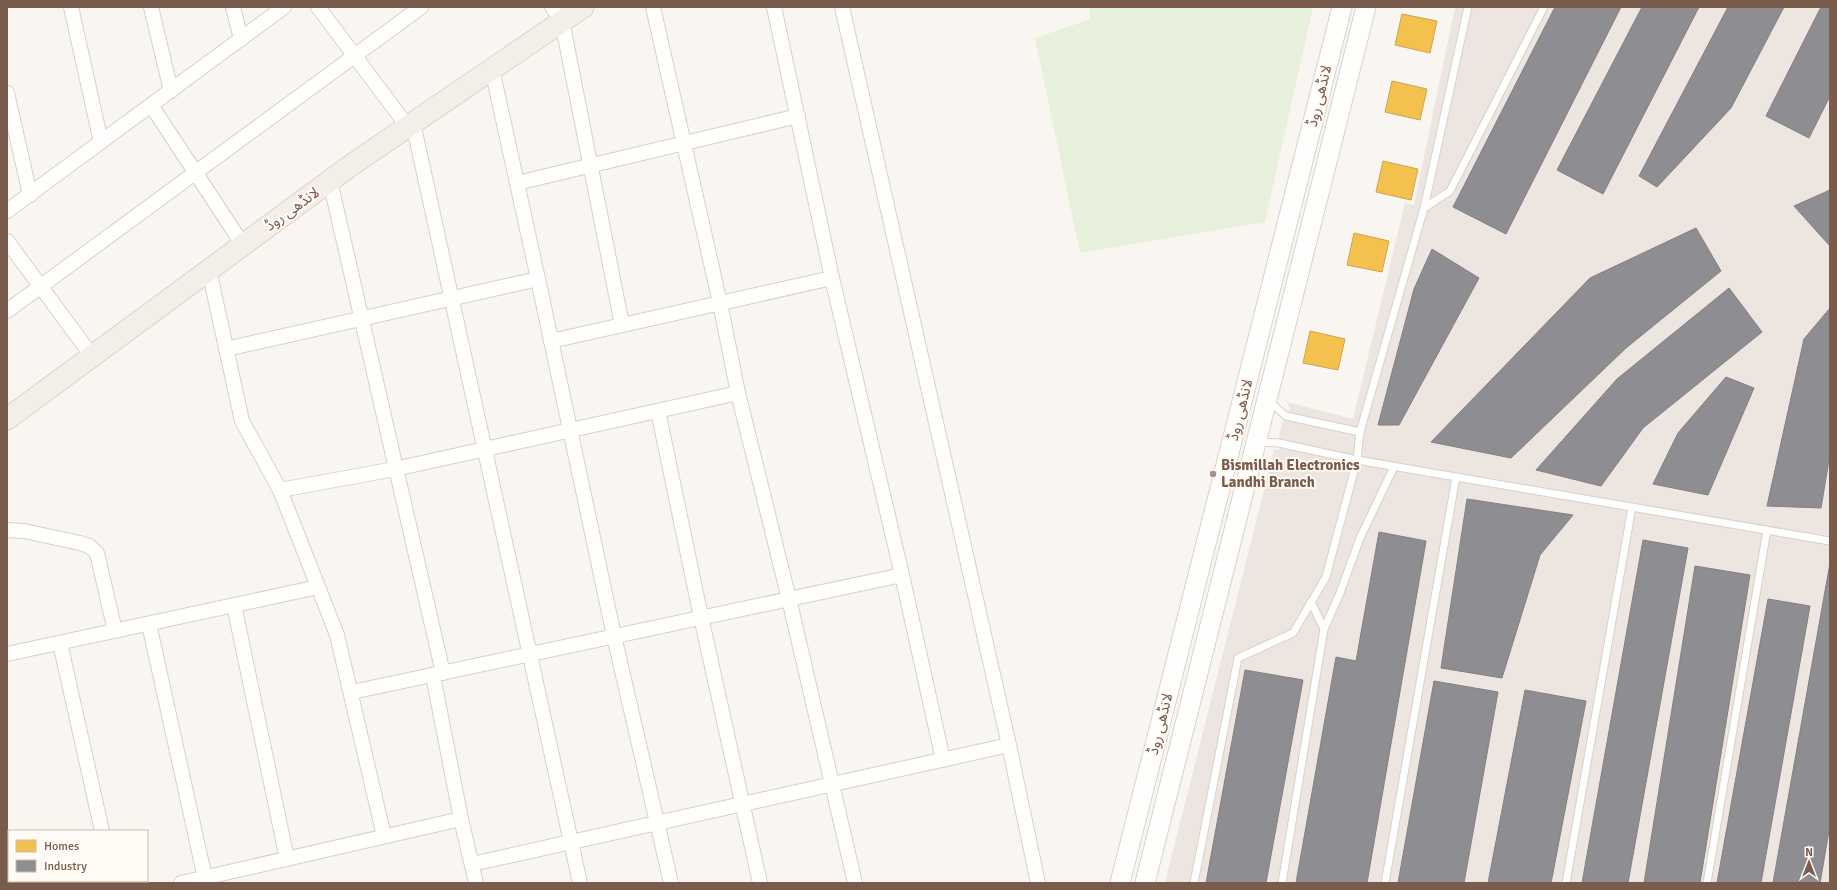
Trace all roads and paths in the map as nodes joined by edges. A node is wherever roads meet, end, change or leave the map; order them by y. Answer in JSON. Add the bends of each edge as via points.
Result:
{"nodes":[{"id":1,"x":71,"y":7,"type":"edge"},
{"id":2,"x":152,"y":7,"type":"edge"},
{"id":3,"x":233,"y":7,"type":"edge"},
{"id":4,"x":284,"y":7,"type":"edge"},
{"id":5,"x":318,"y":7,"type":"edge"},
{"id":6,"x":421,"y":7,"type":"edge"},
{"id":7,"x":583,"y":7,"type":"edge"},
{"id":8,"x":653,"y":7,"type":"edge"},
{"id":9,"x":774,"y":7,"type":"edge"},
{"id":10,"x":842,"y":7,"type":"edge"},
{"id":11,"x":1342,"y":7,"type":"edge"},
{"id":12,"x":1366,"y":7,"type":"edge"},
{"id":13,"x":1468,"y":7,"type":"edge"},
{"id":14,"x":1544,"y":7,"type":"edge"},
{"id":15,"x":557,"y":14,"type":"edge"},
{"id":16,"x":241,"y":39,"type":"junction"},
{"id":17,"x":355,"y":56,"type":"junction"},
{"id":18,"x":492,"y":69,"type":"junction"},
{"id":19,"x":171,"y":91,"type":"junction"},
{"id":20,"x":7,"y":93,"type":"edge"},
{"id":21,"x":151,"y":105,"type":"junction"},
{"id":22,"x":798,"y":116,"type":"junction"},
{"id":23,"x":410,"y":125,"type":"junction"},
{"id":24,"x":101,"y":142,"type":"junction"},
{"id":25,"x":684,"y":143,"type":"junction"},
{"id":26,"x":590,"y":165,"type":"junction"},
{"id":27,"x":196,"y":173,"type":"junction"},
{"id":28,"x":330,"y":181,"type":"junction"},
{"id":29,"x":517,"y":183,"type":"junction"},
{"id":30,"x":30,"y":195,"type":"junction"},
{"id":31,"x":1424,"y":208,"type":"junction"},
{"id":32,"x":7,"y":212,"type":"edge"},
{"id":33,"x":7,"y":241,"type":"edge"},
{"id":34,"x":243,"y":245,"type":"junction"},
{"id":35,"x":209,"y":270,"type":"junction"},
{"id":36,"x":832,"y":278,"type":"junction"},
{"id":37,"x":538,"y":279,"type":"junction"},
{"id":38,"x":41,"y":287,"type":"junction"},
{"id":39,"x":451,"y":298,"type":"junction"},
{"id":40,"x":720,"y":303,"type":"junction"},
{"id":41,"x":7,"y":311,"type":"edge"},
{"id":42,"x":361,"y":319,"type":"junction"},
{"id":43,"x":622,"y":325,"type":"junction"},
{"id":44,"x":551,"y":341,"type":"junction"},
{"id":45,"x":226,"y":349,"type":"junction"},
{"id":46,"x":92,"y":356,"type":"junction"},
{"id":47,"x":1245,"y":391,"type":"junction"},
{"id":48,"x":738,"y":393,"type":"junction"},
{"id":49,"x":1267,"y":399,"type":"junction"},
{"id":50,"x":658,"y":411,"type":"junction"},
{"id":51,"x":7,"y":419,"type":"edge"},
{"id":52,"x":571,"y":430,"type":"junction"},
{"id":53,"x":1360,"y":432,"type":"junction"},
{"id":54,"x":1255,"y":448,"type":"junction"},
{"id":55,"x":484,"y":449,"type":"junction"},
{"id":56,"x":1229,"y":454,"type":"junction"},
{"id":57,"x":1357,"y":460,"type":"junction"},
{"id":58,"x":1394,"y":467,"type":"junction"},
{"id":59,"x":395,"y":469,"type":"junction"},
{"id":60,"x":1456,"y":477,"type":"junction"},
{"id":61,"x":280,"y":490,"type":"junction"},
{"id":62,"x":1632,"y":507,"type":"junction"},
{"id":63,"x":7,"y":530,"type":"edge"},
{"id":64,"x":1767,"y":530,"type":"junction"},
{"id":65,"x":1830,"y":541,"type":"edge"},
{"id":66,"x":902,"y":575,"type":"junction"},
{"id":67,"x":318,"y":587,"type":"junction"},
{"id":68,"x":789,"y":599,"type":"junction"},
{"id":69,"x":1312,"y":602,"type":"junction"},
{"id":70,"x":234,"y":605,"type":"junction"},
{"id":71,"x":701,"y":617,"type":"junction"},
{"id":72,"x":149,"y":624,"type":"junction"},
{"id":73,"x":1324,"y":629,"type":"junction"},
{"id":74,"x":114,"y":631,"type":"junction"},
{"id":75,"x":614,"y":636,"type":"junction"},
{"id":76,"x":60,"y":643,"type":"junction"},
{"id":77,"x":7,"y":654,"type":"edge"},
{"id":78,"x":529,"y":655,"type":"junction"},
{"id":79,"x":438,"y":674,"type":"junction"},
{"id":80,"x":352,"y":692,"type":"junction"},
{"id":81,"x":1160,"y":725,"type":"junction"},
{"id":82,"x":1184,"y":731,"type":"junction"},
{"id":83,"x":1009,"y":745,"type":"junction"},
{"id":84,"x":943,"y":760,"type":"junction"},
{"id":85,"x":832,"y":784,"type":"junction"},
{"id":86,"x":742,"y":803,"type":"junction"},
{"id":87,"x":461,"y":819,"type":"junction"},
{"id":88,"x":657,"y":823,"type":"junction"},
{"id":89,"x":102,"y":830,"type":"edge"},
{"id":90,"x":384,"y":836,"type":"junction"},
{"id":91,"x":571,"y":843,"type":"junction"},
{"id":92,"x":287,"y":859,"type":"junction"},
{"id":93,"x":472,"y":864,"type":"junction"},
{"id":94,"x":205,"y":880,"type":"edge"},
{"id":95,"x":181,"y":883,"type":"edge"},
{"id":96,"x":476,"y":883,"type":"edge"},
{"id":97,"x":580,"y":883,"type":"edge"},
{"id":98,"x":671,"y":883,"type":"edge"},
{"id":99,"x":760,"y":883,"type":"edge"},
{"id":100,"x":855,"y":883,"type":"edge"},
{"id":101,"x":1038,"y":883,"type":"edge"},
{"id":102,"x":1120,"y":883,"type":"edge"},
{"id":103,"x":1145,"y":883,"type":"edge"},
{"id":104,"x":1194,"y":883,"type":"edge"},
{"id":105,"x":1282,"y":883,"type":"edge"},
{"id":106,"x":1385,"y":883,"type":"edge"},
{"id":107,"x":1566,"y":883,"type":"edge"},
{"id":108,"x":1708,"y":883,"type":"edge"}],
"edges":[{"from":1,"to":24,"type":"street"},
{"from":2,"to":19,"type":"street"},
{"from":3,"to":16,"type":"street"},
{"from":4,"to":16,"type":"street"},
{"from":5,"to":17,"type":"street"},
{"from":6,"to":17,"type":"street"},
{"from":7,"to":15,"type":"main road","name":"لانڈھی روڈ"},
{"from":8,"to":25,"type":"street"},
{"from":9,"to":22,"type":"street"},
{"from":10,"to":83,"type":"street"},
{"from":11,"to":47,"type":"main road","name":"لانڈھی روڈ"},
{"from":12,"to":49,"type":"main road","name":"لانڈھی روڈ"},
{"from":13,"to":31,"type":"lane"},
{"from":14,"to":31,"type":"lane","via":[[1450,191]]},
{"from":15,"to":18,"type":"main road","name":"لانڈھی روڈ"},
{"from":15,"to":26,"type":"street"},
{"from":16,"to":19,"type":"street"},
{"from":17,"to":23,"type":"street"},
{"from":17,"to":27,"type":"street"},
{"from":18,"to":23,"type":"main road","name":"لانڈھی روڈ"},
{"from":18,"to":29,"type":"street"},
{"from":19,"to":21,"type":"street"},
{"from":20,"to":30,"type":"street"},
{"from":21,"to":24,"type":"street"},
{"from":21,"to":27,"type":"street"},
{"from":22,"to":25,"type":"street"},
{"from":22,"to":36,"type":"street"},
{"from":23,"to":28,"type":"main road","name":"لانڈھی روڈ"},
{"from":23,"to":39,"type":"street"},
{"from":24,"to":30,"type":"street"},
{"from":25,"to":26,"type":"street"},
{"from":25,"to":40,"type":"street"},
{"from":26,"to":29,"type":"street"},
{"from":26,"to":43,"type":"street"},
{"from":27,"to":34,"type":"street"},
{"from":27,"to":38,"type":"street"},
{"from":28,"to":34,"type":"main road","name":"لانڈھی روڈ"},
{"from":28,"to":42,"type":"street"},
{"from":29,"to":37,"type":"street"},
{"from":30,"to":32,"type":"street"},
{"from":31,"to":53,"type":"lane"},
{"from":33,"to":38,"type":"street"},
{"from":34,"to":35,"type":"main road","name":"لانڈھی روڈ"},
{"from":35,"to":45,"type":"street"},
{"from":35,"to":46,"type":"main road","name":"لانڈھی روڈ"},
{"from":36,"to":40,"type":"street"},
{"from":36,"to":66,"type":"street"},
{"from":37,"to":39,"type":"street"},
{"from":37,"to":44,"type":"street"},
{"from":38,"to":41,"type":"street"},
{"from":38,"to":46,"type":"street"},
{"from":39,"to":42,"type":"street"},
{"from":39,"to":55,"type":"street"},
{"from":40,"to":43,"type":"street"},
{"from":40,"to":48,"type":"street"},
{"from":42,"to":45,"type":"street"},
{"from":42,"to":59,"type":"street"},
{"from":43,"to":44,"type":"street"},
{"from":44,"to":52,"type":"street"},
{"from":45,"to":61,"type":"street","via":[[242,421]]},
{"from":46,"to":51,"type":"main road","name":"لانڈھی روڈ"},
{"from":47,"to":49,"type":"main road","via":[[1245,398],[1250,404],[1258,406]]},
{"from":47,"to":56,"type":"main road","name":"لانڈھی روڈ"},
{"from":48,"to":50,"type":"street"},
{"from":48,"to":68,"type":"street"},
{"from":49,"to":53,"type":"lane","via":[[1286,416]]},
{"from":49,"to":54,"type":"main road","name":"لانڈھی روڈ"},
{"from":50,"to":52,"type":"street"},
{"from":50,"to":71,"type":"street"},
{"from":52,"to":55,"type":"street"},
{"from":52,"to":75,"type":"street"},
{"from":53,"to":57,"type":"lane"},
{"from":54,"to":56,"type":"main road","via":[[1241,445],[1234,447]]},
{"from":54,"to":57,"type":"lane","via":[[1280,443]]},
{"from":54,"to":82,"type":"main road","name":"لانڈھی روڈ"},
{"from":55,"to":59,"type":"street"},
{"from":55,"to":78,"type":"street"},
{"from":56,"to":81,"type":"main road","name":"لانڈھی روڈ"},
{"from":57,"to":58,"type":"lane"},
{"from":57,"to":69,"type":"lane","via":[[1326,577]]},
{"from":58,"to":60,"type":"lane"},
{"from":58,"to":73,"type":"lane","via":[[1360,538]]},
{"from":59,"to":61,"type":"street"},
{"from":59,"to":79,"type":"street"},
{"from":60,"to":62,"type":"lane"},
{"from":60,"to":106,"type":"lane"},
{"from":61,"to":67,"type":"street"},
{"from":62,"to":64,"type":"lane"},
{"from":62,"to":107,"type":"lane"},
{"from":63,"to":74,"type":"street","via":[[24,530],[89,546],[97,554]]},
{"from":64,"to":65,"type":"lane"},
{"from":64,"to":108,"type":"lane"},
{"from":66,"to":68,"type":"street"},
{"from":66,"to":84,"type":"street"},
{"from":67,"to":70,"type":"street"},
{"from":67,"to":80,"type":"street","via":[[337,635]]},
{"from":68,"to":71,"type":"street"},
{"from":68,"to":85,"type":"street"},
{"from":69,"to":73,"type":"lane"},
{"from":69,"to":104,"type":"lane","via":[[1293,633],[1238,658]]},
{"from":70,"to":72,"type":"street"},
{"from":70,"to":92,"type":"street"},
{"from":71,"to":75,"type":"street"},
{"from":71,"to":86,"type":"street"},
{"from":72,"to":74,"type":"street"},
{"from":72,"to":94,"type":"street"},
{"from":73,"to":105,"type":"lane"},
{"from":74,"to":76,"type":"street"},
{"from":75,"to":78,"type":"street"},
{"from":75,"to":88,"type":"street"},
{"from":76,"to":77,"type":"street"},
{"from":76,"to":89,"type":"street"},
{"from":78,"to":79,"type":"street"},
{"from":78,"to":91,"type":"street"},
{"from":79,"to":80,"type":"street"},
{"from":79,"to":87,"type":"street"},
{"from":80,"to":90,"type":"street"},
{"from":81,"to":82,"type":"main road"},
{"from":81,"to":102,"type":"main road","name":"لانڈھی روڈ"},
{"from":82,"to":103,"type":"main road","name":"لانڈھی روڈ"},
{"from":83,"to":84,"type":"street"},
{"from":83,"to":101,"type":"street"},
{"from":84,"to":85,"type":"street"},
{"from":85,"to":86,"type":"street"},
{"from":85,"to":100,"type":"street"},
{"from":86,"to":88,"type":"street"},
{"from":86,"to":99,"type":"street"},
{"from":87,"to":90,"type":"street"},
{"from":87,"to":93,"type":"street"},
{"from":88,"to":91,"type":"street"},
{"from":88,"to":98,"type":"street"},
{"from":90,"to":92,"type":"street"},
{"from":91,"to":93,"type":"street"},
{"from":91,"to":97,"type":"street"},
{"from":92,"to":94,"type":"street"},
{"from":93,"to":96,"type":"street"},
{"from":94,"to":95,"type":"street"}]}
